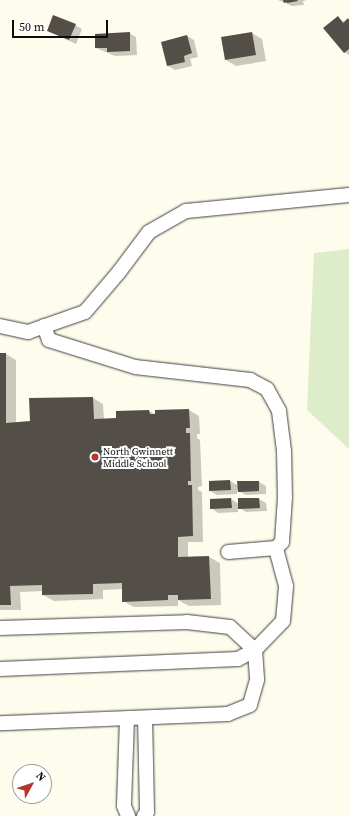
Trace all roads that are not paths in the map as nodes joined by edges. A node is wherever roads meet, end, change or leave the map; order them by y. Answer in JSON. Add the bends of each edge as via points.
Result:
{"nodes":[{"id":1,"x":349,"y":195,"type":"edge"},
{"id":2,"x":0,"y":326,"type":"edge"},
{"id":3,"x":44,"y":326,"type":"junction"},
{"id":4,"x":276,"y":548,"type":"junction"},
{"id":5,"x":228,"y":552,"type":"dead end"},
{"id":6,"x":0,"y":628,"type":"edge"},
{"id":7,"x":255,"y":650,"type":"junction"},
{"id":8,"x":0,"y":669,"type":"edge"},
{"id":9,"x":145,"y":718,"type":"junction"},
{"id":10,"x":127,"y":719,"type":"junction"},
{"id":11,"x":0,"y":723,"type":"edge"},
{"id":12,"x":128,"y":816,"type":"edge"},
{"id":13,"x":144,"y":816,"type":"edge"}],
"edges":[{"from":1,"to":3,"type":"lane","via":[[186,211],[149,232],[85,312]]},
{"from":2,"to":3,"type":"lane","via":[[28,332]]},
{"from":3,"to":4,"type":"lane","via":[[50,340],[134,367],[250,380],[267,389],[279,411],[284,450],[285,497],[282,542]]},
{"from":4,"to":5,"type":"lane"},
{"from":4,"to":7,"type":"lane","via":[[286,586],[283,621]]},
{"from":6,"to":7,"type":"lane","via":[[187,622],[230,627]]},
{"from":7,"to":8,"type":"lane","via":[[238,660]]},
{"from":7,"to":9,"type":"lane","via":[[257,680],[250,705],[228,714]]},
{"from":9,"to":10,"type":"lane"},
{"from":9,"to":13,"type":"lane","via":[[147,812]]},
{"from":10,"to":11,"type":"lane"},
{"from":10,"to":12,"type":"lane","via":[[124,806]]}]}
